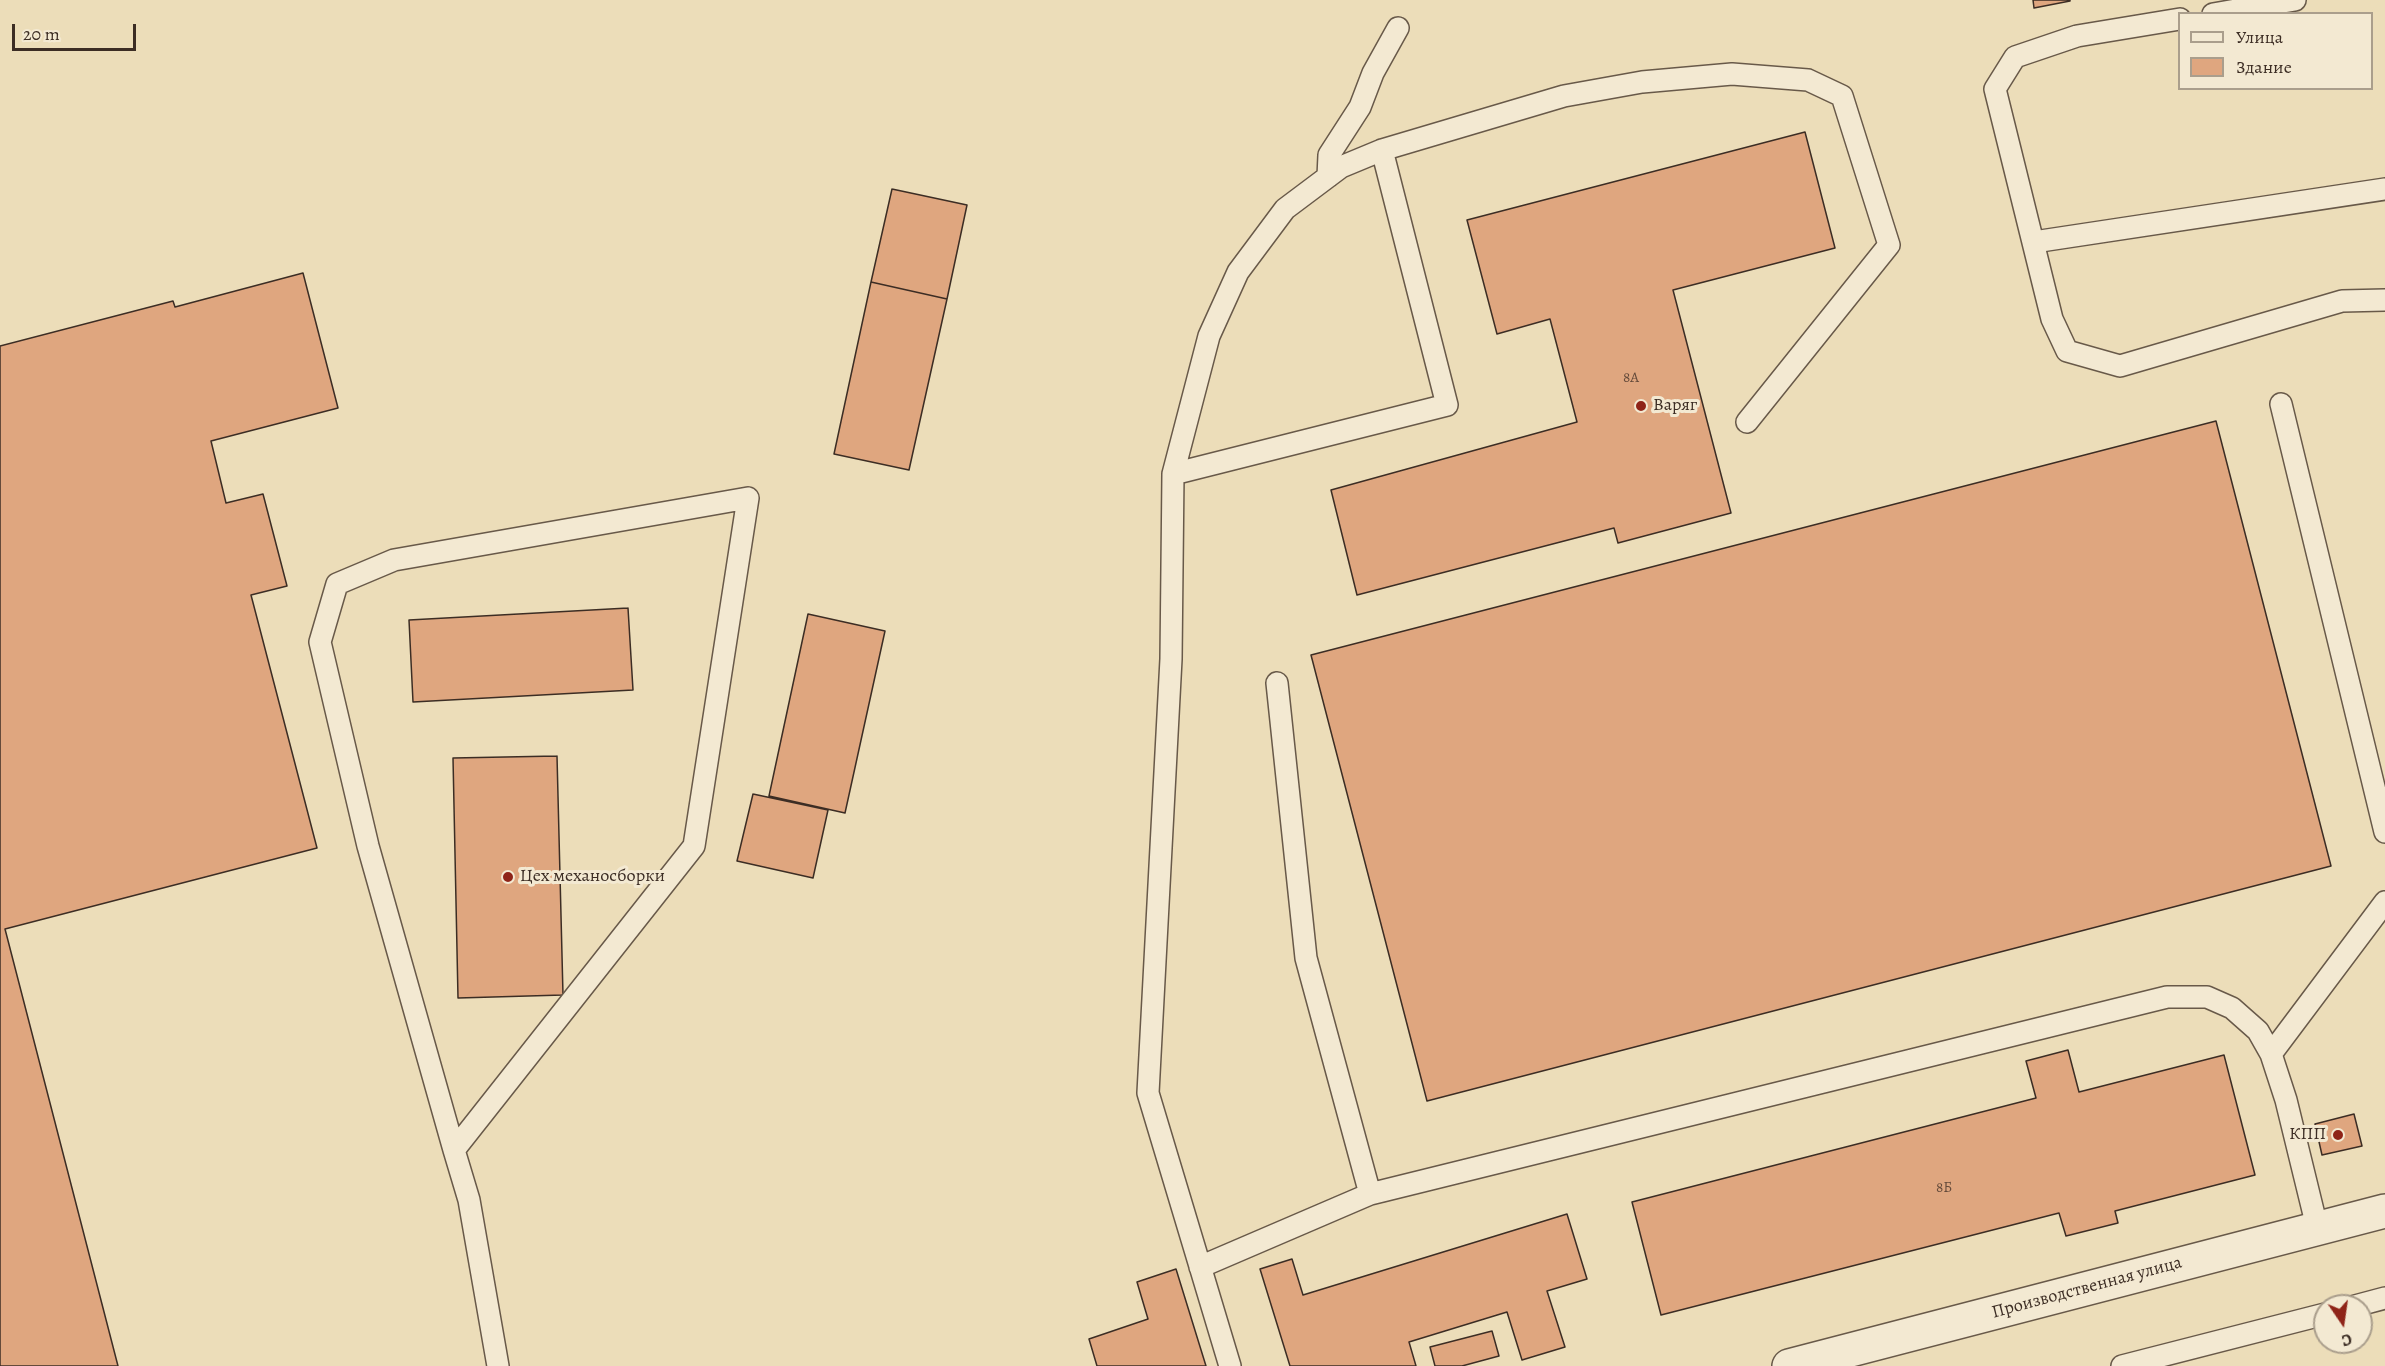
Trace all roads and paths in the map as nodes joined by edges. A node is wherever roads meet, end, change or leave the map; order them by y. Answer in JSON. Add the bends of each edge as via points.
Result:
{"nodes":[{"id":1,"x":2295,"y":0,"type":"edge"},
{"id":2,"x":2225,"y":12,"type":"edge"},
{"id":3,"x":2178,"y":19,"type":"edge"},
{"id":4,"x":1398,"y":28,"type":"dead end"},
{"id":5,"x":1382,"y":150,"type":"junction"},
{"id":6,"x":1328,"y":177,"type":"junction"},
{"id":7,"x":2385,"y":189,"type":"edge"},
{"id":8,"x":2034,"y":242,"type":"junction"},
{"id":9,"x":2385,"y":300,"type":"edge"},
{"id":10,"x":2282,"y":404,"type":"dead end"},
{"id":11,"x":1748,"y":422,"type":"dead end"},
{"id":12,"x":1173,"y":474,"type":"junction"},
{"id":13,"x":1277,"y":683,"type":"dead end"},
{"id":14,"x":2385,"y":832,"type":"edge"},
{"id":15,"x":2385,"y":902,"type":"edge"},
{"id":16,"x":2271,"y":1054,"type":"junction"},
{"id":17,"x":454,"y":1150,"type":"junction"},
{"id":18,"x":1370,"y":1194,"type":"junction"},
{"id":19,"x":2385,"y":1210,"type":"edge"},
{"id":20,"x":2317,"y":1227,"type":"junction"},
{"id":21,"x":1200,"y":1267,"type":"junction"},
{"id":22,"x":2313,"y":1317,"type":"edge"},
{"id":23,"x":1831,"y":1361,"type":"edge"},
{"id":24,"x":498,"y":1366,"type":"edge"},
{"id":25,"x":1230,"y":1366,"type":"edge"},
{"id":26,"x":1789,"y":1366,"type":"edge"},
{"id":27,"x":2122,"y":1366,"type":"edge"}],
"edges":[{"from":1,"to":2,"type":"lane"},
{"from":3,"to":8,"type":"lane","via":[[2077,36],[2015,57],[1995,89]]},
{"from":4,"to":6,"type":"lane","via":[[1373,73],[1360,107],[1329,155]]},
{"from":5,"to":6,"type":"lane","via":[[1341,167]]},
{"from":5,"to":11,"type":"lane","via":[[1564,96],[1642,82],[1732,74],[1809,80],[1842,96],[1889,245]]},
{"from":5,"to":12,"type":"lane","via":[[1447,405]]},
{"from":6,"to":12,"type":"lane","via":[[1285,209],[1238,272],[1209,336]]},
{"from":7,"to":8,"type":"lane"},
{"from":8,"to":9,"type":"lane","via":[[2052,319],[2067,351],[2120,366],[2343,301]]},
{"from":10,"to":14,"type":"lane"},
{"from":12,"to":21,"type":"lane","via":[[1171,659],[1148,1093]]},
{"from":13,"to":18,"type":"lane","via":[[1306,958]]},
{"from":15,"to":16,"type":"lane"},
{"from":16,"to":18,"type":"lane","via":[[2258,1031],[2232,1008],[2207,997],[2167,997]]},
{"from":16,"to":20,"type":"lane"},
{"from":17,"to":17,"type":"lane","via":[[368,846],[320,642],[337,584],[394,560],[748,498],[694,846]]},
{"from":17,"to":24,"type":"lane","via":[[469,1200]]},
{"from":18,"to":21,"type":"lane"},
{"from":19,"to":20,"type":"street","name":"Производственная улица"},
{"from":20,"to":23,"type":"street","name":"Производственная улица"},
{"from":21,"to":25,"type":"lane"},
{"from":22,"to":27,"type":"lane"},
{"from":23,"to":26,"type":"street","name":"Производственная улица"}]}
